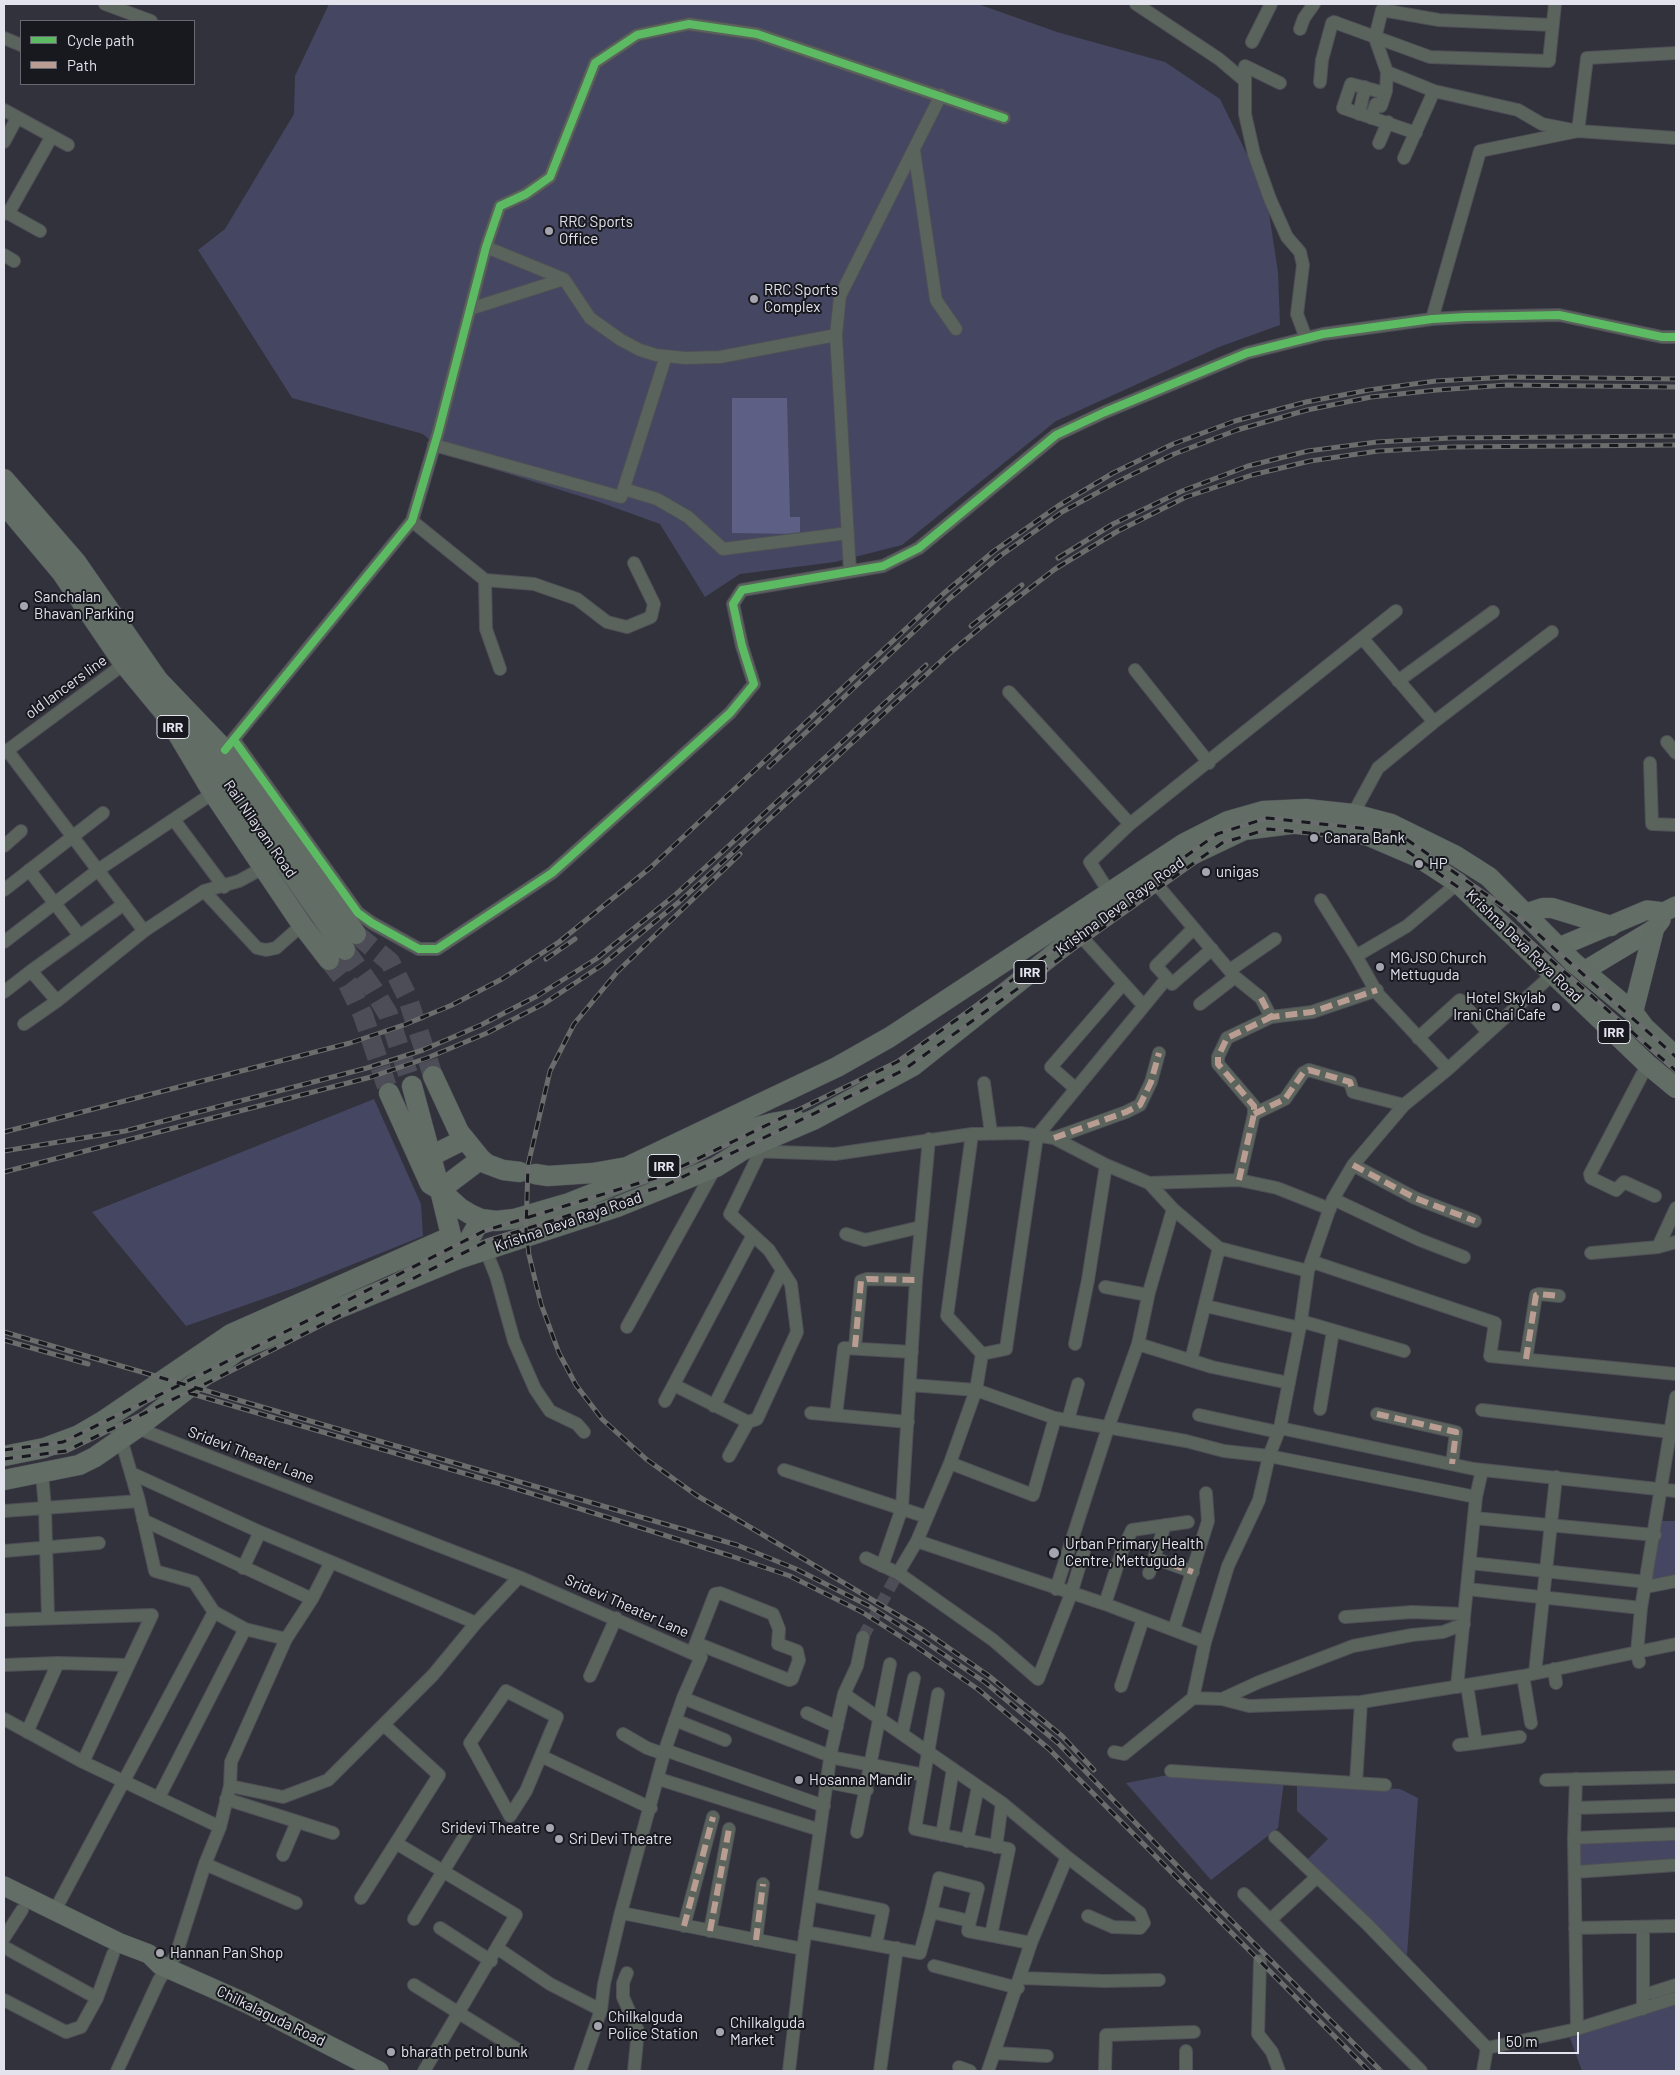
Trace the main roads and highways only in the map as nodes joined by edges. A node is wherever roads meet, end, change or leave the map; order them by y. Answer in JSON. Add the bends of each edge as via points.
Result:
{"nodes":[{"id":1,"x":4,"y":479,"type":"edge"},
{"id":2,"x":4,"y":504,"type":"edge"},
{"id":3,"x":172,"y":709,"type":"junction"},
{"id":4,"x":1525,"y":914,"type":"junction"},
{"id":5,"x":1665,"y":916,"type":"edge"},
{"id":6,"x":1611,"y":926,"type":"junction"},
{"id":7,"x":343,"y":948,"type":"junction"},
{"id":8,"x":1559,"y":948,"type":"junction"},
{"id":9,"x":1584,"y":971,"type":"junction"},
{"id":10,"x":951,"y":997,"type":"junction"},
{"id":11,"x":1633,"y":1012,"type":"junction"},
{"id":12,"x":924,"y":1015,"type":"junction"},
{"id":13,"x":968,"y":1022,"type":"junction"},
{"id":14,"x":944,"y":1041,"type":"junction"},
{"id":15,"x":1676,"y":1057,"type":"edge"},
{"id":16,"x":433,"y":1076,"type":"tunnel mouth"},
{"id":17,"x":412,"y":1086,"type":"tunnel mouth"},
{"id":18,"x":1676,"y":1088,"type":"edge"},
{"id":19,"x":389,"y":1093,"type":"tunnel mouth"},
{"id":20,"x":815,"y":1119,"type":"junction"},
{"id":21,"x":465,"y":1139,"type":"junction"},
{"id":22,"x":432,"y":1156,"type":"junction"},
{"id":23,"x":481,"y":1159,"type":"junction"},
{"id":24,"x":440,"y":1190,"type":"junction"},
{"id":25,"x":481,"y":1219,"type":"junction"},
{"id":26,"x":450,"y":1237,"type":"junction"},
{"id":27,"x":458,"y":1259,"type":"junction"},
{"id":28,"x":4,"y":1456,"type":"edge"},
{"id":29,"x":4,"y":1480,"type":"edge"},
{"id":30,"x":4,"y":1886,"type":"edge"},
{"id":31,"x":4,"y":1899,"type":"edge"},
{"id":32,"x":164,"y":1967,"type":"junction"},
{"id":33,"x":379,"y":2071,"type":"edge"}],
"edges":[{"from":1,"to":3,"type":"main road","name":"Rail Nilayam Road","number":"IRR","via":[[76,562],[158,680]]},
{"from":2,"to":3,"type":"main road","name":"Rail Nilayam Road","number":"IRR","via":[[62,574],[124,664]]},
{"from":3,"to":7,"type":"main road","name":"Rail Nilayam Road","number":"IRR","via":[[212,759]]},
{"from":3,"to":7,"type":"main road","name":"Rail Nilayam Road","number":"IRR","via":[[213,793],[302,925]]},
{"from":3,"to":7,"type":"main road","via":[[229,745]]},
{"from":4,"to":6,"type":"main road","via":[[1552,908]]},
{"from":4,"to":8,"type":"main road","name":"Krishna Deva Raya Road","number":"IRR"},
{"from":4,"to":10,"type":"main road","name":"Krishna Deva Raya Road","number":"IRR","via":[[1489,877],[1456,856],[1391,824],[1353,814],[1306,809],[1263,811],[1228,821],[1182,844]]},
{"from":5,"to":6,"type":"main road","via":[[1647,910]]},
{"from":5,"to":9,"type":"main road"},
{"from":5,"to":11,"type":"main road"},
{"from":6,"to":8,"type":"main road"},
{"from":8,"to":9,"type":"main road","name":"Krishna Deva Raya Road","number":"IRR"},
{"from":9,"to":11,"type":"main road","name":"Krishna Deva Raya Road","number":"IRR"},
{"from":10,"to":12,"type":"main road","name":"Krishna Deva Raya Road","number":"IRR"},
{"from":10,"to":13,"type":"main road"},
{"from":11,"to":15,"type":"main road","name":"Krishna Deva Raya Road","number":"IRR","via":[[1644,1028]]},
{"from":12,"to":14,"type":"main road"},
{"from":12,"to":23,"type":"main road","name":"Krishna Deva Raya Road","number":"IRR","via":[[867,1050],[799,1085],[627,1167],[593,1174],[548,1176],[503,1170]]},
{"from":13,"to":14,"type":"main road","name":"Krishna Deva Raya Road","number":"IRR"},
{"from":13,"to":18,"type":"main road","name":"Krishna Deva Raya Road","number":"IRR","via":[[1079,934],[1181,860],[1244,830],[1300,823],[1364,834],[1392,844],[1438,868],[1458,883]]},
{"from":14,"to":20,"type":"main road","name":"Krishna Deva Raya Road","number":"IRR","via":[[914,1066]]},
{"from":16,"to":21,"type":"main road"},
{"from":17,"to":22,"type":"main road","number":"IRR"},
{"from":19,"to":24,"type":"main road","number":"IRR","via":[[430,1184]]},
{"from":20,"to":25,"type":"main road","name":"Krishna Deva Raya Road","number":"IRR","via":[[772,1123],[726,1136],[688,1156],[569,1203],[514,1219]]},
{"from":20,"to":27,"type":"main road","name":"Krishna Deva Raya Road","number":"IRR","via":[[752,1151],[617,1207]]},
{"from":21,"to":22,"type":"main road"},
{"from":21,"to":23,"type":"main road"},
{"from":22,"to":24,"type":"main road","number":"IRR"},
{"from":23,"to":24,"type":"main road"},
{"from":24,"to":25,"type":"main road","number":"IRR","via":[[460,1208]]},
{"from":24,"to":26,"type":"main road","number":"IRR"},
{"from":25,"to":27,"type":"main road"},
{"from":26,"to":27,"type":"main road","number":"IRR"},
{"from":26,"to":28,"type":"main road","via":[[231,1334],[109,1418],[78,1435],[44,1448]]},
{"from":27,"to":29,"type":"main road","name":"Krishna Deva Raya Road","via":[[238,1350],[129,1433],[79,1465]]},
{"from":30,"to":32,"type":"main road","name":"Chilkalaguda Road","via":[[149,1954]]},
{"from":31,"to":32,"type":"main road","name":"Chilkalaguda Road","via":[[113,1954],[148,1966]]},
{"from":32,"to":33,"type":"main road","name":"Chilkalaguda Road","via":[[248,2004]]}]}
